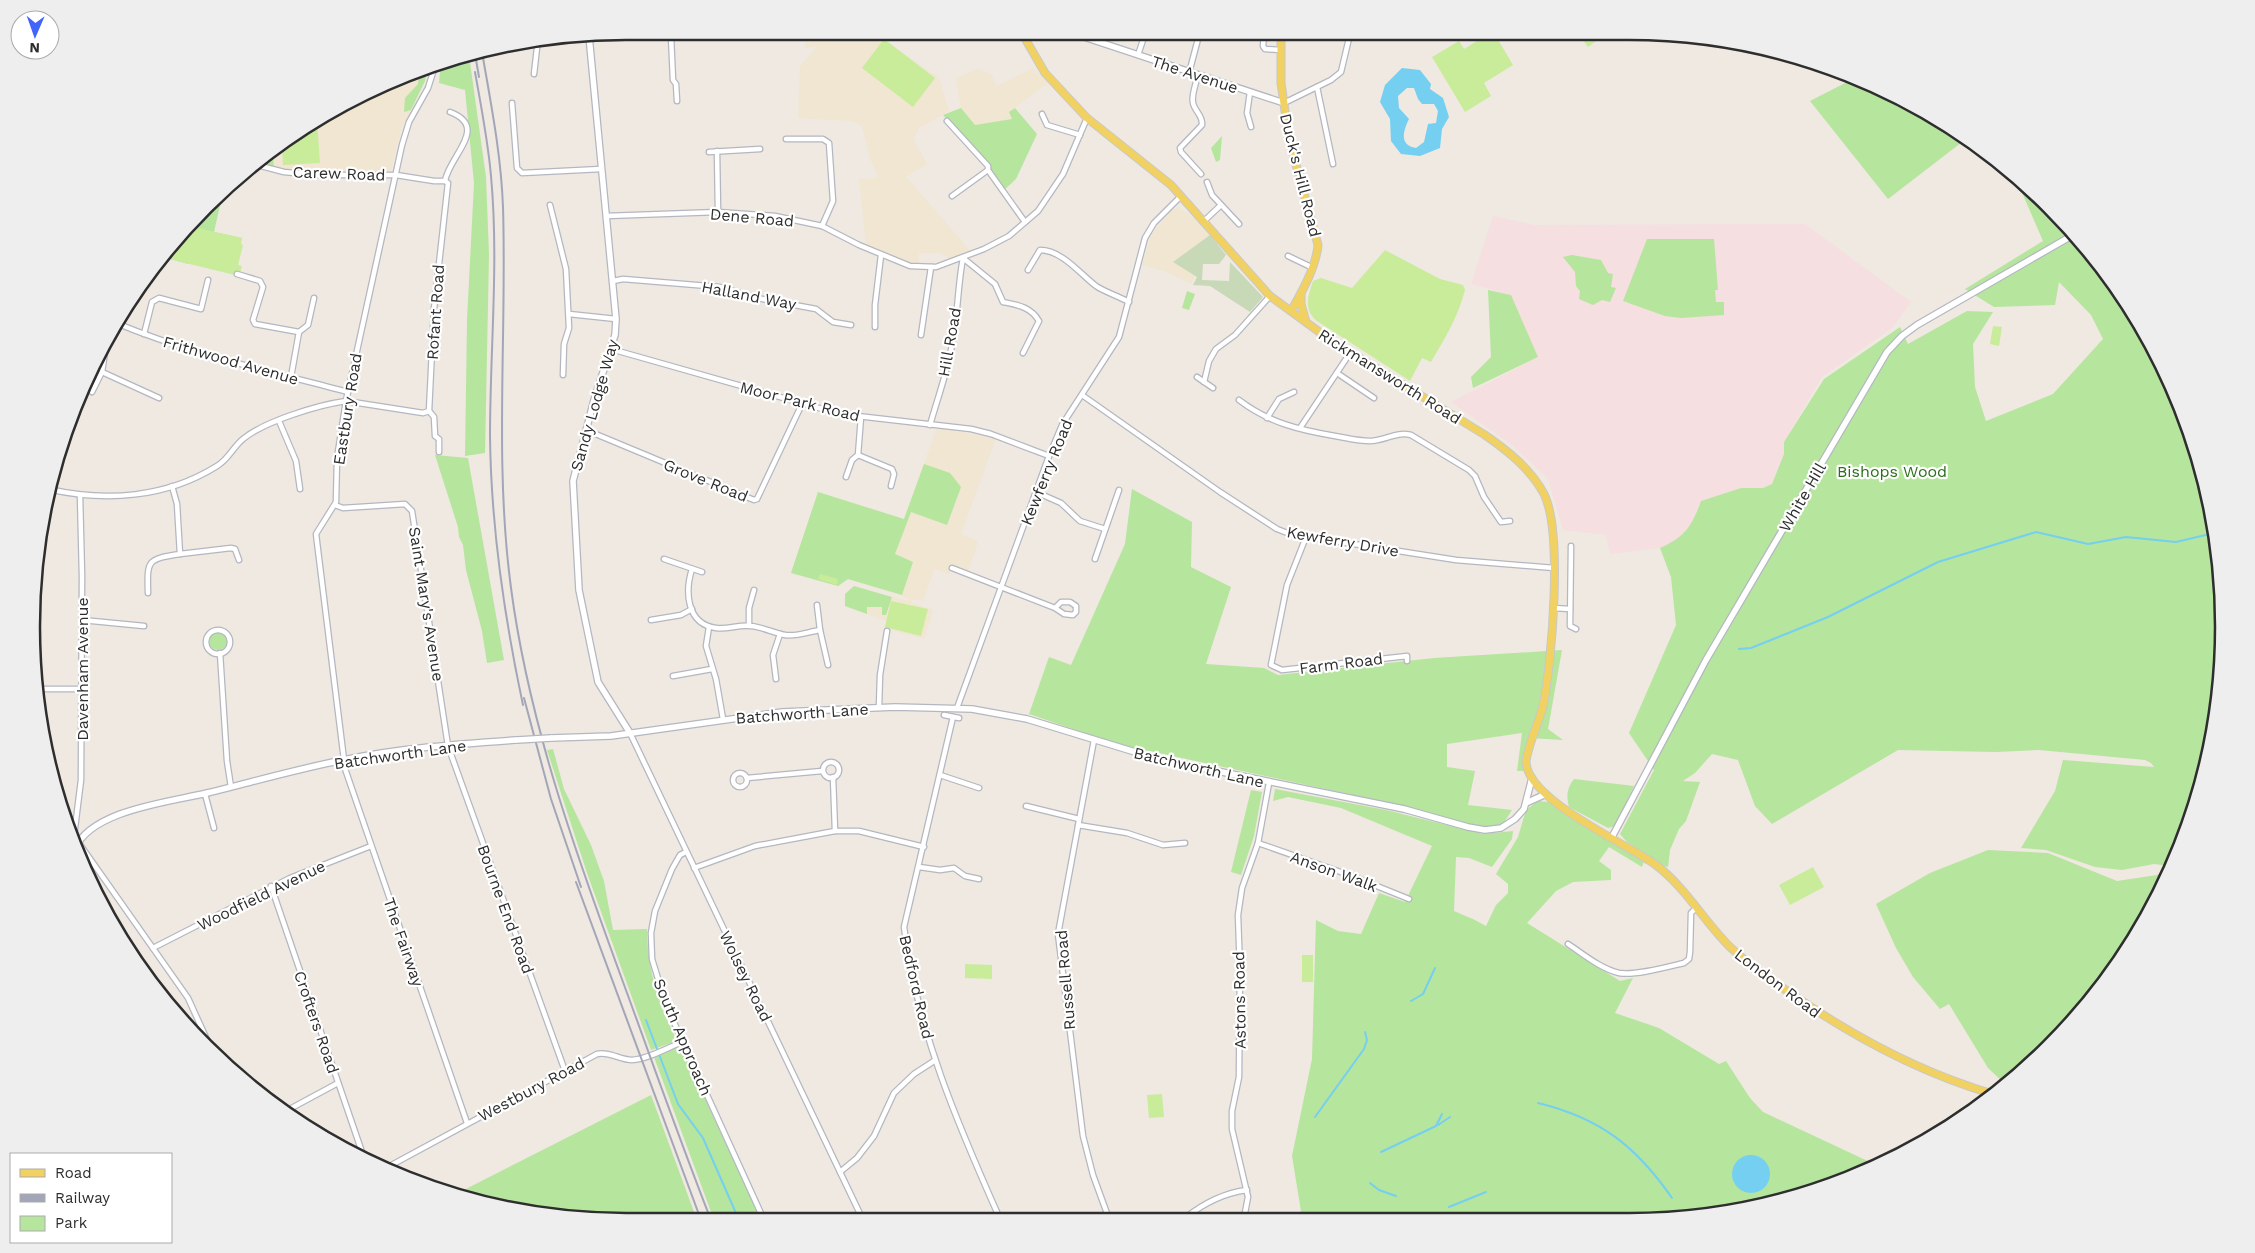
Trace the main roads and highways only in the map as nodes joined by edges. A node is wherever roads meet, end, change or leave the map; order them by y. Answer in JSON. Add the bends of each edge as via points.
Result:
{"nodes":[{"id":1,"x":1027,"y":40,"type":"edge"},
{"id":2,"x":1281,"y":40,"type":"edge"},
{"id":3,"x":1301,"y":293,"type":"junction"},
{"id":4,"x":1290,"y":311,"type":"junction"},
{"id":5,"x":1306,"y":323,"type":"junction"},
{"id":6,"x":1546,"y":794,"type":"joint"},
{"id":7,"x":1986,"y":1092,"type":"edge"}],
"edges":[{"from":1,"to":4,"type":"main road","name":"Rickmansworth Road","via":[[1045,72],[1087,118],[1171,185],[1270,296]]},
{"from":2,"to":3,"type":"main road","name":"Duck's Hill Road","via":[[1289,139],[1317,238],[1318,252]]},
{"from":3,"to":4,"type":"main road","name":"Duck's Hill Road"},
{"from":3,"to":5,"type":"main road"},
{"from":4,"to":5,"type":"main road","name":"Rickmansworth Road"},
{"from":5,"to":6,"type":"main road","name":"Rickmansworth Road","via":[[1485,435],[1526,468],[1540,488],[1553,527],[1553,608],[1546,687],[1526,761],[1532,778]]},
{"from":6,"to":7,"type":"main road","name":"London Road","via":[[1564,809],[1658,866],[1740,956],[1832,1022],[1934,1074]]}]}
